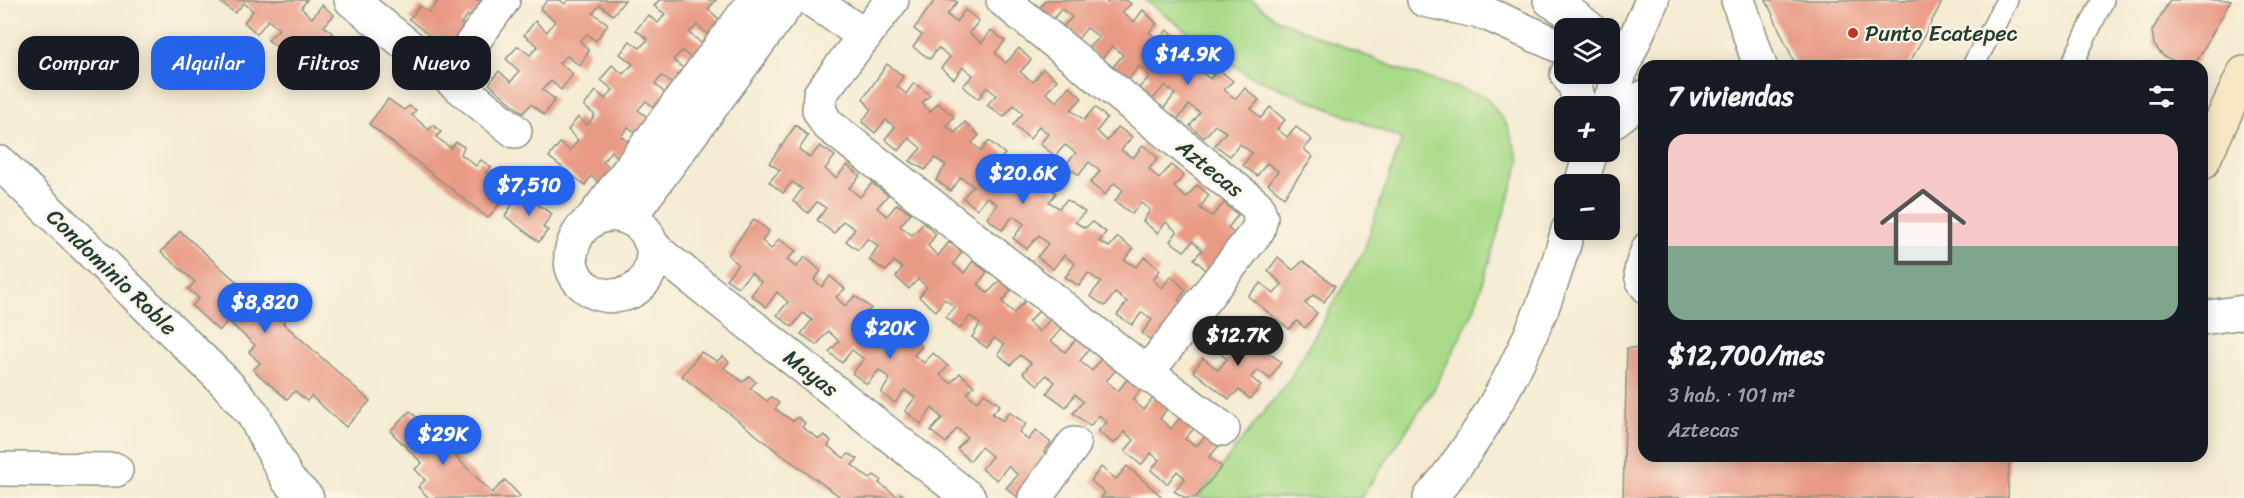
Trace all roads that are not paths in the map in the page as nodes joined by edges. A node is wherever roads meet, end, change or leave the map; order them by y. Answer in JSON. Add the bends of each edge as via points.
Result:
{"nodes":[{"id":1,"x":351,"y":0,"type":"edge"},
{"id":2,"x":503,"y":0,"type":"edge"},
{"id":3,"x":755,"y":0,"type":"edge"},
{"id":4,"x":790,"y":0,"type":"edge"},
{"id":5,"x":812,"y":0,"type":"edge"},
{"id":6,"x":892,"y":0,"type":"edge"},
{"id":7,"x":1003,"y":0,"type":"edge"},
{"id":8,"x":1424,"y":0,"type":"edge"},
{"id":9,"x":1550,"y":0,"type":"edge"},
{"id":10,"x":1652,"y":0,"type":"edge"},
{"id":11,"x":1738,"y":0,"type":"edge"},
{"id":12,"x":2007,"y":0,"type":"edge"},
{"id":13,"x":2103,"y":0,"type":"edge"},
{"id":14,"x":1576,"y":18,"type":"edge"},
{"id":15,"x":396,"y":36,"type":"edge"},
{"id":16,"x":477,"y":36,"type":"edge"},
{"id":17,"x":865,"y":36,"type":"junction"},
{"id":18,"x":1552,"y":43,"type":"edge"},
{"id":19,"x":1758,"y":60,"type":"edge"},
{"id":20,"x":1976,"y":60,"type":"edge"},
{"id":21,"x":2075,"y":60,"type":"edge"},
{"id":22,"x":1621,"y":68,"type":"edge"},
{"id":23,"x":2244,"y":73,"type":"edge"},
{"id":24,"x":464,"y":90,"type":"edge"},
{"id":25,"x":1611,"y":96,"type":"edge"},
{"id":26,"x":1638,"y":102,"type":"edge"},
{"id":27,"x":1620,"y":116,"type":"edge"},
{"id":28,"x":515,"y":131,"type":"dead end"},
{"id":29,"x":2208,"y":139,"type":"edge"},
{"id":30,"x":0,"y":163,"type":"edge"},
{"id":31,"x":628,"y":218,"type":"junction"},
{"id":32,"x":590,"y":222,"type":"junction"},
{"id":33,"x":1565,"y":240,"type":"edge"},
{"id":34,"x":653,"y":246,"type":"junction"},
{"id":35,"x":1638,"y":258,"type":"edge"},
{"id":36,"x":1638,"y":282,"type":"edge"},
{"id":37,"x":2244,"y":312,"type":"edge"},
{"id":38,"x":2208,"y":317,"type":"edge"},
{"id":39,"x":1147,"y":373,"type":"junction"},
{"id":40,"x":1223,"y":429,"type":"dead end"},
{"id":41,"x":1074,"y":444,"type":"dead end"},
{"id":42,"x":0,"y":469,"type":"edge"},
{"id":43,"x":116,"y":470,"type":"dead end"},
{"id":44,"x":307,"y":498,"type":"edge"},
{"id":45,"x":969,"y":498,"type":"edge"},
{"id":46,"x":1035,"y":498,"type":"edge"},
{"id":47,"x":1430,"y":498,"type":"edge"}],
"edges":[{"from":1,"to":15,"type":"street"},
{"from":2,"to":16,"type":"street"},
{"from":3,"to":32,"type":"street"},
{"from":4,"to":31,"type":"street"},
{"from":5,"to":17,"type":"street"},
{"from":6,"to":17,"type":"street"},
{"from":7,"to":39,"type":"street","name":"Aztecas","via":[[1257,206],[1261,218],[1258,230]]},
{"from":8,"to":18,"type":"street","via":[[1485,13]]},
{"from":9,"to":14,"type":"street"},
{"from":10,"to":22,"type":"street"},
{"from":11,"to":19,"type":"street"},
{"from":12,"to":20,"type":"lane"},
{"from":13,"to":21,"type":"lane"},
{"from":17,"to":39,"type":"street","via":[[820,94],[819,110],[827,123]]},
{"from":22,"to":25,"type":"street"},
{"from":23,"to":29,"type":"main road"},
{"from":24,"to":28,"type":"street"},
{"from":26,"to":27,"type":"street"},
{"from":30,"to":44,"type":"street","name":"Condominio Roble","via":[[225,382],[253,414],[288,480]]},
{"from":31,"to":32,"type":"street","via":[[603,216]]},
{"from":31,"to":34,"type":"street","via":[[644,230]]},
{"from":32,"to":34,"type":"street","via":[[577,237],[571,256],[573,270],[590,291],[617,297],[641,285],[654,261]]},
{"from":33,"to":47,"type":"street","via":[[1524,350],[1483,423]]},
{"from":34,"to":45,"type":"street","name":"Mayas"},
{"from":35,"to":36,"type":"lane"},
{"from":37,"to":38,"type":"street"},
{"from":39,"to":40,"type":"street"},
{"from":41,"to":46,"type":"street"},
{"from":42,"to":43,"type":"street"}]}
